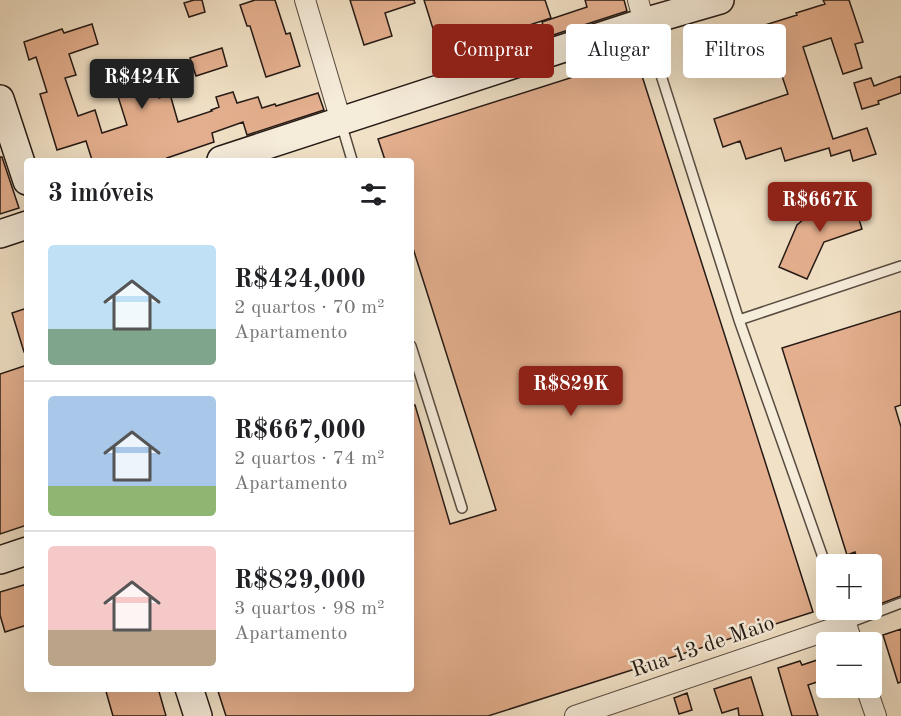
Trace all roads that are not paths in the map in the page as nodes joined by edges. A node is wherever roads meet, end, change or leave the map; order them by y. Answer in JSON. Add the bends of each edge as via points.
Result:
{"nodes":[{"id":1,"x":305,"y":0,"type":"edge"},
{"id":2,"x":720,"y":0,"type":"edge"},
{"id":3,"x":641,"y":11,"type":"edge"},
{"id":4,"x":0,"y":99,"type":"edge"},
{"id":5,"x":341,"y":121,"type":"junction"},
{"id":6,"x":227,"y":158,"type":"edge"},
{"id":7,"x":351,"y":158,"type":"edge"},
{"id":8,"x":24,"y":172,"type":"edge"},
{"id":9,"x":24,"y":226,"type":"edge"},
{"id":10,"x":0,"y":234,"type":"edge"},
{"id":11,"x":901,"y":266,"type":"edge"},
{"id":12,"x":739,"y":320,"type":"junction"},
{"id":13,"x":414,"y":356,"type":"edge"},
{"id":14,"x":462,"y":508,"type":"dead end"},
{"id":15,"x":24,"y":552,"type":"edge"},
{"id":16,"x":822,"y":554,"type":"edge"},
{"id":17,"x":0,"y":560,"type":"edge"},
{"id":18,"x":901,"y":603,"type":"edge"},
{"id":19,"x":847,"y":625,"type":"edge"},
{"id":20,"x":190,"y":692,"type":"edge"},
{"id":21,"x":870,"y":698,"type":"edge"},
{"id":22,"x":198,"y":716,"type":"edge"},
{"id":23,"x":575,"y":716,"type":"edge"},
{"id":24,"x":876,"y":716,"type":"edge"}],
"edges":[{"from":1,"to":5,"type":"street"},
{"from":2,"to":3,"type":"street"},
{"from":3,"to":5,"type":"street"},
{"from":3,"to":12,"type":"lane"},
{"from":4,"to":8,"type":"street"},
{"from":5,"to":6,"type":"street"},
{"from":5,"to":7,"type":"lane"},
{"from":9,"to":10,"type":"street"},
{"from":11,"to":12,"type":"lane"},
{"from":12,"to":16,"type":"lane"},
{"from":13,"to":14,"type":"lane"},
{"from":15,"to":17,"type":"street"},
{"from":18,"to":19,"type":"lane"},
{"from":19,"to":23,"type":"street","name":"Rua 13 de Maio"},
{"from":20,"to":22,"type":"street"},
{"from":21,"to":24,"type":"street"}]}
